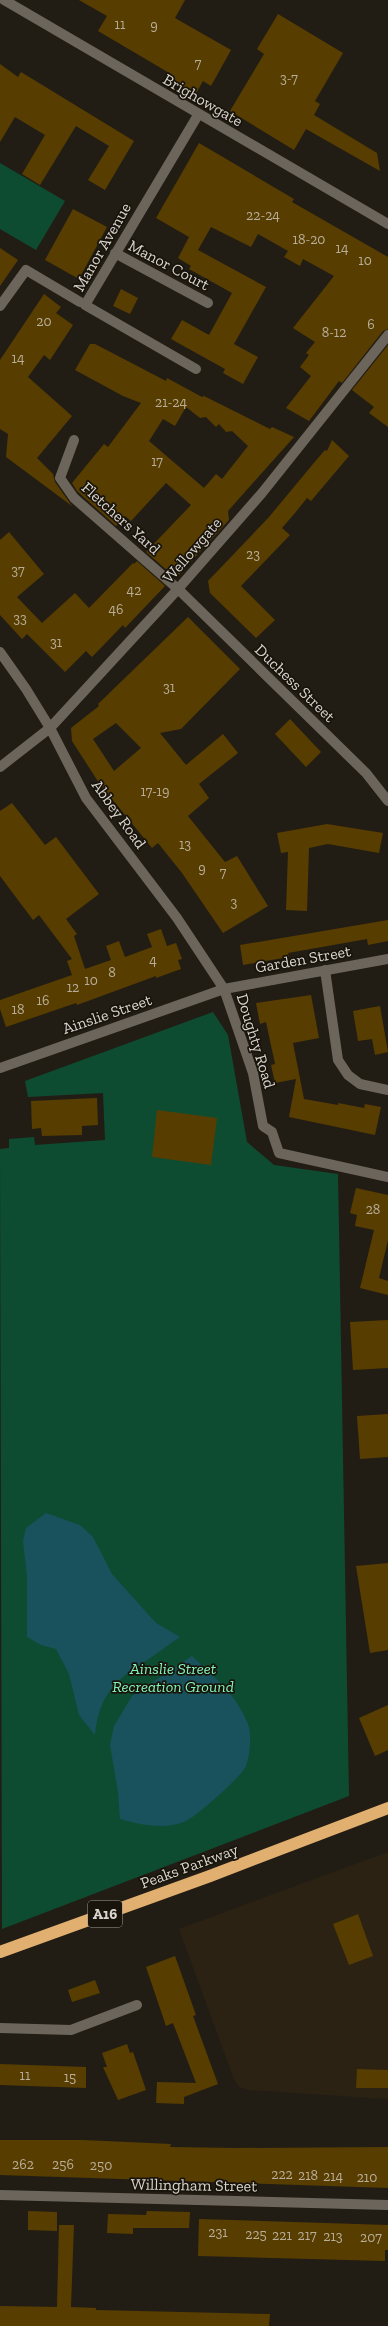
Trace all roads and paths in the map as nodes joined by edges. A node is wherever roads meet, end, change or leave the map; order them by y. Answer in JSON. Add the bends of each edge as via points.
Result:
{"nodes":[{"id":1,"x":4,"y":0,"type":"edge"},
{"id":2,"x":198,"y":115,"type":"junction"},
{"id":3,"x":388,"y":224,"type":"edge"},
{"id":4,"x":115,"y":253,"type":"junction"},
{"id":5,"x":80,"y":302,"type":"dead end"},
{"id":6,"x":208,"y":303,"type":"dead end"},
{"id":7,"x":0,"y":306,"type":"edge"},
{"id":8,"x":388,"y":335,"type":"edge"},
{"id":9,"x":196,"y":369,"type":"dead end"},
{"id":10,"x":74,"y":440,"type":"dead end"},
{"id":11,"x":178,"y":589,"type":"junction"},
{"id":12,"x":0,"y":652,"type":"edge"},
{"id":13,"x":50,"y":728,"type":"junction"},
{"id":14,"x":0,"y":767,"type":"edge"},
{"id":15,"x":388,"y":801,"type":"edge"},
{"id":16,"x":388,"y":959,"type":"edge"},
{"id":17,"x":325,"y":970,"type":"junction"},
{"id":18,"x":224,"y":989,"type":"junction"},
{"id":19,"x":0,"y":1068,"type":"edge"},
{"id":20,"x":388,"y":1090,"type":"edge"},
{"id":21,"x":388,"y":1177,"type":"edge"},
{"id":22,"x":388,"y":1808,"type":"edge"},
{"id":23,"x":0,"y":1952,"type":"edge"},
{"id":24,"x":137,"y":2005,"type":"dead end"},
{"id":25,"x":0,"y":2028,"type":"edge"},
{"id":26,"x":0,"y":2195,"type":"edge"},
{"id":27,"x":388,"y":2205,"type":"edge"}],
"edges":[{"from":1,"to":2,"type":"street","name":"Brighowgate"},
{"from":2,"to":3,"type":"street","name":"Brighowgate"},
{"from":2,"to":4,"type":"street","name":"Manor Avenue"},
{"from":4,"to":6,"type":"street","name":"Manor Court"},
{"from":4,"to":9,"type":"street","name":"Manor Avenue","via":[[85,305]]},
{"from":5,"to":7,"type":"street","name":"Manor Avenue","via":[[26,270]]},
{"from":8,"to":11,"type":"street","name":"Wellowgate","via":[[262,493]]},
{"from":10,"to":11,"type":"street","name":"Fletchers Yard","via":[[60,478],[74,498]]},
{"from":11,"to":13,"type":"street","name":"Wellowgate"},
{"from":11,"to":15,"type":"street","name":"Duchess Street","via":[[366,773]]},
{"from":12,"to":13,"type":"street","name":"Abbey Road"},
{"from":13,"to":14,"type":"street","name":"Wellowgate"},
{"from":13,"to":18,"type":"street","name":"Abbey Road","via":[[86,798],[177,918]]},
{"from":16,"to":17,"type":"street","name":"Garden Street"},
{"from":17,"to":18,"type":"street","name":"Garden Street"},
{"from":17,"to":20,"type":"street","via":[[338,1060],[348,1075],[360,1084]]},
{"from":18,"to":19,"type":"street","name":"Ainslie Street"},
{"from":18,"to":21,"type":"street","name":"Doughty Road","via":[[253,1073],[263,1126],[272,1132],[279,1152]]},
{"from":22,"to":23,"type":"highway","name":"Peaks Parkway","number":"A16"},
{"from":24,"to":25,"type":"street","via":[[71,2030]]},
{"from":26,"to":27,"type":"street","name":"Willingham Street"}]}
